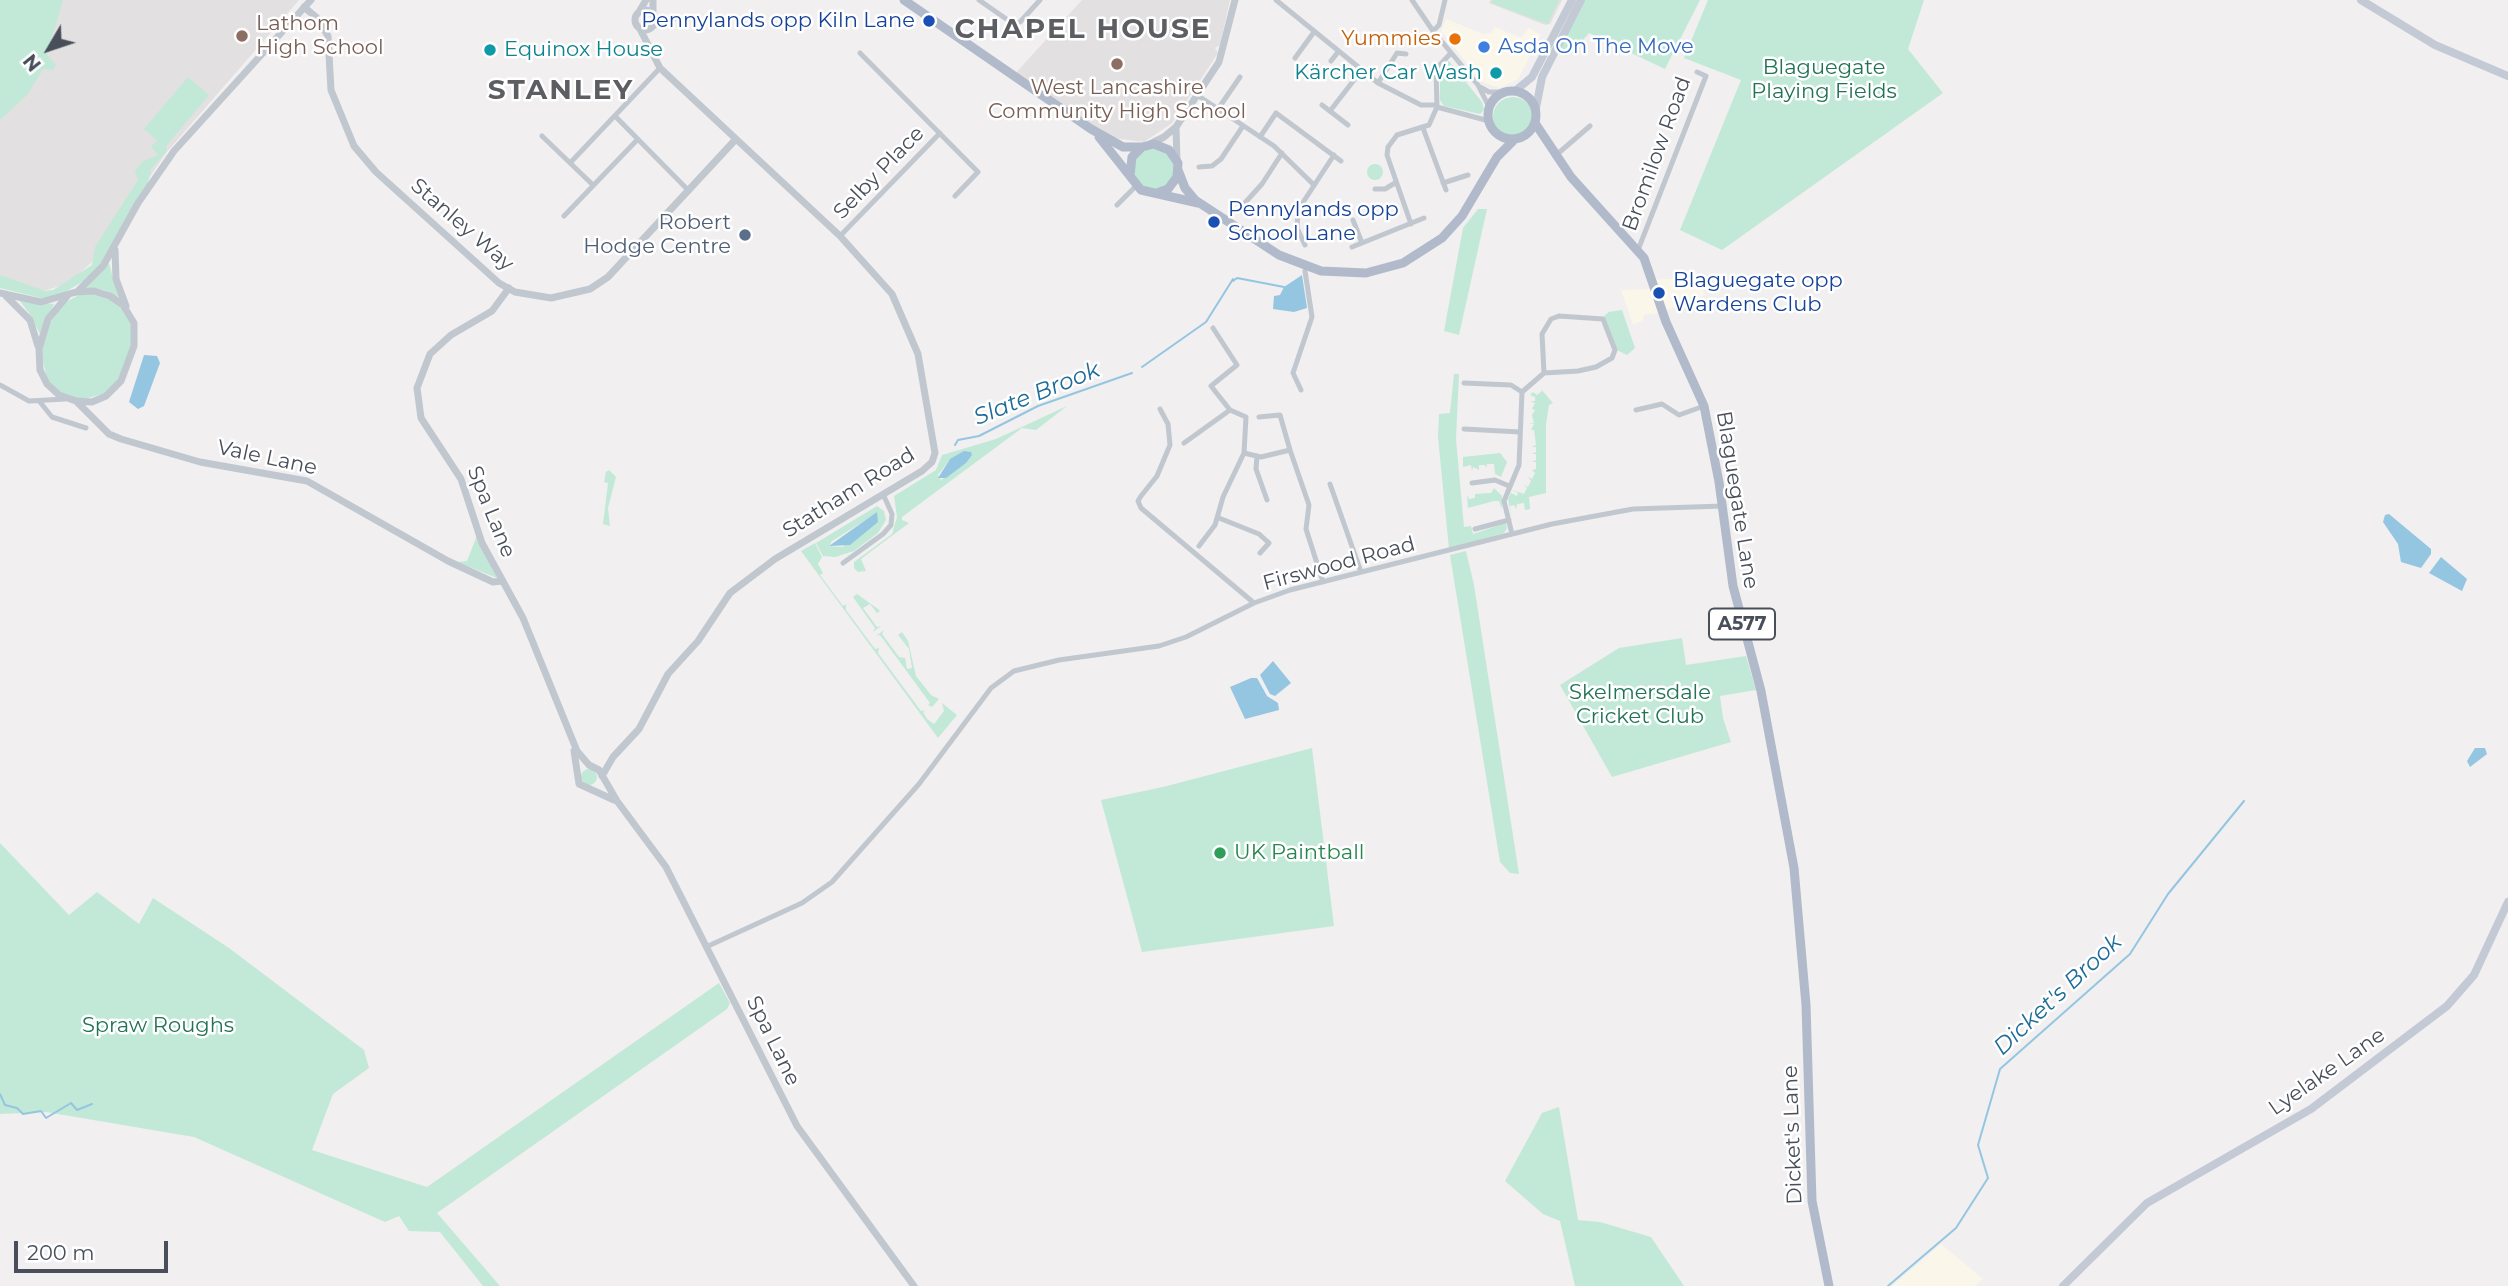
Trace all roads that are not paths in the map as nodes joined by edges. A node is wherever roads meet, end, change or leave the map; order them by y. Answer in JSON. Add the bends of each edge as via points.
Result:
{"nodes":[{"id":1,"x":646,"y":0,"type":"edge"},
{"id":2,"x":653,"y":0,"type":"edge"},
{"id":3,"x":904,"y":0,"type":"edge"},
{"id":4,"x":979,"y":0,"type":"edge"},
{"id":5,"x":1040,"y":0,"type":"edge"},
{"id":6,"x":1235,"y":0,"type":"edge"},
{"id":7,"x":1402,"y":0,"type":"edge"},
{"id":8,"x":1413,"y":0,"type":"edge"},
{"id":9,"x":1445,"y":0,"type":"edge"},
{"id":10,"x":1572,"y":0,"type":"edge"},
{"id":11,"x":1581,"y":0,"type":"edge"},
{"id":12,"x":2361,"y":0,"type":"edge"},
{"id":13,"x":1279,"y":1,"type":"edge"},
{"id":14,"x":309,"y":2,"type":"edge"},
{"id":15,"x":638,"y":12,"type":"junction"},
{"id":16,"x":654,"y":15,"type":"junction"},
{"id":17,"x":652,"y":28,"type":"junction"},
{"id":18,"x":640,"y":29,"type":"junction"},
{"id":19,"x":1314,"y":32,"type":"junction"},
{"id":20,"x":1433,"y":32,"type":"junction"},
{"id":21,"x":648,"y":50,"type":"junction"},
{"id":22,"x":1338,"y":52,"type":"junction"},
{"id":23,"x":860,"y":53,"type":"dead end"},
{"id":24,"x":1406,"y":54,"type":"dead end"},
{"id":25,"x":1451,"y":54,"type":"junction"},
{"id":26,"x":1552,"y":56,"type":"junction"},
{"id":27,"x":1295,"y":58,"type":"dead end"},
{"id":28,"x":1539,"y":60,"type":"junction"},
{"id":29,"x":1331,"y":61,"type":"dead end"},
{"id":30,"x":660,"y":68,"type":"junction"},
{"id":31,"x":1361,"y":71,"type":"junction"},
{"id":32,"x":1697,"y":72,"type":"dead end"},
{"id":33,"x":2508,"y":76,"type":"edge"},
{"id":34,"x":1240,"y":77,"type":"dead end"},
{"id":35,"x":1378,"y":83,"type":"junction"},
{"id":36,"x":1478,"y":85,"type":"junction"},
{"id":37,"x":1515,"y":90,"type":"junction"},
{"id":38,"x":1502,"y":92,"type":"junction"},
{"id":39,"x":1197,"y":95,"type":"junction"},
{"id":40,"x":1322,"y":105,"type":"dead end"},
{"id":41,"x":1436,"y":106,"type":"junction"},
{"id":42,"x":1489,"y":107,"type":"junction"},
{"id":43,"x":1536,"y":108,"type":"junction"},
{"id":44,"x":1218,"y":109,"type":"junction"},
{"id":45,"x":1330,"y":111,"type":"junction"},
{"id":46,"x":615,"y":116,"type":"junction"},
{"id":47,"x":1489,"y":121,"type":"junction"},
{"id":48,"x":1535,"y":123,"type":"junction"},
{"id":49,"x":1348,"y":125,"type":"dead end"},
{"id":50,"x":1243,"y":126,"type":"junction"},
{"id":51,"x":1590,"y":126,"type":"dead end"},
{"id":52,"x":1176,"y":127,"type":"junction"},
{"id":53,"x":1423,"y":128,"type":"junction"},
{"id":54,"x":1091,"y":129,"type":"junction"},
{"id":55,"x":940,"y":133,"type":"junction"},
{"id":56,"x":1498,"y":135,"type":"junction"},
{"id":57,"x":1526,"y":135,"type":"junction"},
{"id":58,"x":542,"y":136,"type":"dead end"},
{"id":59,"x":1260,"y":137,"type":"junction"},
{"id":60,"x":638,"y":139,"type":"junction"},
{"id":61,"x":736,"y":139,"type":"junction"},
{"id":62,"x":1515,"y":139,"type":"junction"},
{"id":63,"x":1546,"y":144,"type":"junction"},
{"id":64,"x":1144,"y":146,"type":"junction"},
{"id":65,"x":1283,"y":152,"type":"junction"},
{"id":66,"x":1334,"y":155,"type":"junction"},
{"id":67,"x":1555,"y":156,"type":"junction"},
{"id":68,"x":1497,"y":157,"type":"junction"},
{"id":69,"x":1341,"y":160,"type":"dead end"},
{"id":70,"x":571,"y":162,"type":"junction"},
{"id":71,"x":1178,"y":167,"type":"junction"},
{"id":72,"x":1199,"y":167,"type":"dead end"},
{"id":73,"x":1468,"y":175,"type":"dead end"},
{"id":74,"x":1133,"y":181,"type":"junction"},
{"id":75,"x":1395,"y":183,"type":"junction"},
{"id":76,"x":1443,"y":183,"type":"junction"},
{"id":77,"x":1313,"y":184,"type":"junction"},
{"id":78,"x":593,"y":185,"type":"junction"},
{"id":79,"x":1374,"y":188,"type":"dead end"},
{"id":80,"x":1446,"y":190,"type":"dead end"},
{"id":81,"x":689,"y":191,"type":"junction"},
{"id":82,"x":1154,"y":193,"type":"junction"},
{"id":83,"x":955,"y":196,"type":"dead end"},
{"id":84,"x":1199,"y":204,"type":"junction"},
{"id":85,"x":1117,"y":205,"type":"dead end"},
{"id":86,"x":1243,"y":205,"type":"dead end"},
{"id":87,"x":564,"y":216,"type":"dead end"},
{"id":88,"x":1424,"y":218,"type":"dead end"},
{"id":89,"x":1354,"y":219,"type":"dead end"},
{"id":90,"x":1411,"y":224,"type":"junction"},
{"id":91,"x":840,"y":236,"type":"junction"},
{"id":92,"x":1362,"y":243,"type":"junction"},
{"id":93,"x":1305,"y":245,"type":"dead end"},
{"id":94,"x":1352,"y":247,"type":"dead end"},
{"id":95,"x":115,"y":249,"type":"junction"},
{"id":96,"x":1638,"y":250,"type":"junction"},
{"id":97,"x":1305,"y":271,"type":"dead end"},
{"id":98,"x":509,"y":288,"type":"junction"},
{"id":99,"x":1,"y":293,"type":"edge"},
{"id":100,"x":72,"y":294,"type":"junction"},
{"id":101,"x":128,"y":312,"type":"junction"},
{"id":102,"x":1213,"y":328,"type":"dead end"},
{"id":103,"x":39,"y":349,"type":"junction"},
{"id":104,"x":1544,"y":373,"type":"junction"},
{"id":105,"x":1464,"y":383,"type":"dead end"},
{"id":106,"x":47,"y":384,"type":"junction"},
{"id":107,"x":0,"y":385,"type":"edge"},
{"id":108,"x":1301,"y":390,"type":"dead end"},
{"id":109,"x":1522,"y":392,"type":"junction"},
{"id":110,"x":102,"y":398,"type":"junction"},
{"id":111,"x":67,"y":399,"type":"junction"},
{"id":112,"x":76,"y":401,"type":"junction"},
{"id":113,"x":40,"y":402,"type":"junction"},
{"id":114,"x":1704,"y":406,"type":"junction"},
{"id":115,"x":1160,"y":409,"type":"dead end"},
{"id":116,"x":1230,"y":410,"type":"junction"},
{"id":117,"x":1636,"y":410,"type":"dead end"},
{"id":118,"x":1259,"y":416,"type":"dead end"},
{"id":119,"x":95,"y":418,"type":"junction"},
{"id":120,"x":86,"y":428,"type":"dead end"},
{"id":121,"x":1464,"y":429,"type":"dead end"},
{"id":122,"x":1520,"y":432,"type":"junction"},
{"id":123,"x":1184,"y":443,"type":"dead end"},
{"id":124,"x":1290,"y":450,"type":"junction"},
{"id":125,"x":1244,"y":453,"type":"junction"},
{"id":126,"x":1257,"y":456,"type":"junction"},
{"id":127,"x":1472,"y":483,"type":"dead end"},
{"id":128,"x":1330,"y":484,"type":"dead end"},
{"id":129,"x":1509,"y":486,"type":"junction"},
{"id":130,"x":883,"y":494,"type":"junction"},
{"id":131,"x":1267,"y":500,"type":"dead end"},
{"id":132,"x":1723,"y":506,"type":"junction"},
{"id":133,"x":1219,"y":518,"type":"junction"},
{"id":134,"x":1508,"y":520,"type":"junction"},
{"id":135,"x":1475,"y":529,"type":"dead end"},
{"id":136,"x":1512,"y":534,"type":"junction"},
{"id":137,"x":1199,"y":546,"type":"dead end"},
{"id":138,"x":1260,"y":553,"type":"dead end"},
{"id":139,"x":843,"y":563,"type":"dead end"},
{"id":140,"x":1361,"y":572,"type":"junction"},
{"id":141,"x":502,"y":581,"type":"junction"},
{"id":142,"x":1323,"y":582,"type":"junction"},
{"id":143,"x":1254,"y":603,"type":"junction"},
{"id":144,"x":573,"y":743,"type":"junction"},
{"id":145,"x":613,"y":757,"type":"junction"},
{"id":146,"x":589,"y":765,"type":"junction"},
{"id":147,"x":577,"y":776,"type":"junction"},
{"id":148,"x":601,"y":777,"type":"junction"},
{"id":149,"x":590,"y":789,"type":"junction"},
{"id":150,"x":617,"y":801,"type":"junction"},
{"id":151,"x":2508,"y":902,"type":"edge"},
{"id":152,"x":706,"y":947,"type":"junction"},
{"id":153,"x":1805,"y":982,"type":"joint"},
{"id":154,"x":914,"y":1286,"type":"edge"},
{"id":155,"x":1829,"y":1286,"type":"edge"},
{"id":156,"x":2063,"y":1286,"type":"edge"}],
"edges":[{"from":1,"to":15,"type":"street"},
{"from":2,"to":16,"type":"street"},
{"from":3,"to":54,"type":"main road"},
{"from":4,"to":5,"type":"street","via":[[1012,23],[1020,22]]},
{"from":6,"to":39,"type":"street","via":[[1222,56]]},
{"from":7,"to":8,"type":"street"},
{"from":8,"to":20,"type":"street"},
{"from":9,"to":20,"type":"street"},
{"from":10,"to":28,"type":"main road"},
{"from":11,"to":26,"type":"main road"},
{"from":12,"to":33,"type":"main road","via":[[2435,45]]},
{"from":13,"to":19,"type":"street"},
{"from":14,"to":95,"type":"street","via":[[174,151],[138,203]]},
{"from":14,"to":98,"type":"street","name":"Stanley Way","via":[[328,36],[331,90],[348,136],[376,172]]},
{"from":15,"to":16,"type":"street","via":[[648,10]]},
{"from":15,"to":18,"type":"street","via":[[635,22]]},
{"from":16,"to":17,"type":"street"},
{"from":16,"to":17,"type":"street","via":[[674,19]]},
{"from":17,"to":18,"type":"street"},
{"from":17,"to":21,"type":"street"},
{"from":18,"to":21,"type":"street","name":"Statham Road"},
{"from":19,"to":22,"type":"street"},
{"from":19,"to":27,"type":"street"},
{"from":20,"to":25,"type":"street"},
{"from":21,"to":30,"type":"street","name":"Statham Road"},
{"from":22,"to":29,"type":"street"},
{"from":22,"to":31,"type":"street"},
{"from":23,"to":55,"type":"street","name":"Selby Place"},
{"from":24,"to":35,"type":"street","via":[[1397,53]]},
{"from":25,"to":36,"type":"street"},
{"from":25,"to":41,"type":"street","via":[[1436,69]]},
{"from":26,"to":28,"type":"main road"},
{"from":26,"to":43,"type":"main road"},
{"from":28,"to":37,"type":"main road","via":[[1532,77]]},
{"from":30,"to":46,"type":"street"},
{"from":30,"to":61,"type":"street","name":"Statham Road"},
{"from":31,"to":35,"type":"street"},
{"from":31,"to":45,"type":"street"},
{"from":32,"to":96,"type":"street","name":"Bromilow Road","via":[[1706,76]]},
{"from":34,"to":44,"type":"street"},
{"from":35,"to":41,"type":"street","via":[[1421,105]]},
{"from":36,"to":38,"type":"street","via":[[1489,92]]},
{"from":36,"to":42,"type":"street"},
{"from":37,"to":38,"type":"main road"},
{"from":37,"to":43,"type":"main road","via":[[1528,96]]},
{"from":38,"to":42,"type":"main road"},
{"from":39,"to":44,"type":"street"},
{"from":39,"to":52,"type":"street"},
{"from":40,"to":45,"type":"street"},
{"from":41,"to":47,"type":"street"},
{"from":41,"to":53,"type":"street","via":[[1432,120]]},
{"from":42,"to":47,"type":"main road"},
{"from":43,"to":48,"type":"main road"},
{"from":44,"to":50,"type":"street"},
{"from":45,"to":49,"type":"street"},
{"from":46,"to":60,"type":"street"},
{"from":46,"to":70,"type":"street"},
{"from":47,"to":56,"type":"main road"},
{"from":48,"to":57,"type":"main road"},
{"from":48,"to":63,"type":"main road","number":"A577"},
{"from":50,"to":59,"type":"street"},
{"from":50,"to":72,"type":"street","via":[[1221,159],[1212,166]]},
{"from":51,"to":67,"type":"street"},
{"from":52,"to":64,"type":"street"},
{"from":52,"to":71,"type":"street"},
{"from":53,"to":75,"type":"street","via":[[1397,135],[1388,147]]},
{"from":53,"to":76,"type":"street"},
{"from":54,"to":64,"type":"main road","via":[[1118,145]]},
{"from":54,"to":74,"type":"main road"},
{"from":55,"to":83,"type":"street","name":"Selby Place","via":[[978,172]]},
{"from":55,"to":91,"type":"street","name":"Selby Place"},
{"from":56,"to":62,"type":"main road"},
{"from":56,"to":68,"type":"main road"},
{"from":57,"to":62,"type":"main road"},
{"from":57,"to":63,"type":"main road","number":"A577"},
{"from":58,"to":70,"type":"street"},
{"from":59,"to":65,"type":"street"},
{"from":59,"to":66,"type":"street","via":[[1276,113]]},
{"from":60,"to":78,"type":"street"},
{"from":60,"to":81,"type":"street"},
{"from":61,"to":81,"type":"street","name":"Stanley Way"},
{"from":61,"to":91,"type":"street","name":"Statham Road"},
{"from":62,"to":68,"type":"main road"},
{"from":63,"to":67,"type":"main road","number":"A577"},
{"from":64,"to":71,"type":"main road","via":[[1154,144],[1169,150]]},
{"from":64,"to":74,"type":"main road","via":[[1132,157]]},
{"from":65,"to":77,"type":"street"},
{"from":65,"to":86,"type":"street"},
{"from":66,"to":69,"type":"street"},
{"from":66,"to":77,"type":"street"},
{"from":67,"to":96,"type":"main road","number":"A577"},
{"from":68,"to":84,"type":"main road","via":[[1468,206],[1442,237],[1403,262],[1366,272],[1332,272],[1293,262]]},
{"from":70,"to":78,"type":"street"},
{"from":71,"to":82,"type":"main road","via":[[1168,189]]},
{"from":71,"to":84,"type":"main road","via":[[1188,192]]},
{"from":73,"to":76,"type":"street"},
{"from":74,"to":82,"type":"main road"},
{"from":74,"to":85,"type":"street"},
{"from":75,"to":79,"type":"street"},
{"from":75,"to":90,"type":"street"},
{"from":76,"to":80,"type":"street"},
{"from":77,"to":93,"type":"street","via":[[1298,210],[1297,228]]},
{"from":78,"to":87,"type":"street"},
{"from":81,"to":98,"type":"street","name":"Stanley Way","via":[[608,277],[590,289],[551,298]]},
{"from":82,"to":84,"type":"main road"},
{"from":88,"to":90,"type":"street"},
{"from":89,"to":92,"type":"street"},
{"from":90,"to":92,"type":"street"},
{"from":91,"to":130,"type":"street","name":"Statham Road","via":[[892,294],[909,327],[921,369],[934,458],[922,471]]},
{"from":92,"to":94,"type":"street"},
{"from":95,"to":100,"type":"street","via":[[97,274]]},
{"from":95,"to":101,"type":"street","via":[[116,279]]},
{"from":96,"to":114,"type":"main road","name":"Blaguegate Lane","number":"A577"},
{"from":97,"to":108,"type":"street","via":[[1312,317],[1293,373]]},
{"from":98,"to":141,"type":"street","name":"Spa Lane","via":[[492,311],[433,349],[422,369],[416,397],[423,423],[461,479],[482,543]]},
{"from":99,"to":100,"type":"street","via":[[41,302]]},
{"from":99,"to":103,"type":"street","via":[[30,320]]},
{"from":100,"to":101,"type":"street","via":[[94,291],[110,296]]},
{"from":100,"to":103,"type":"street","via":[[52,312]]},
{"from":101,"to":110,"type":"street","via":[[135,331],[134,346],[121,382]]},
{"from":102,"to":116,"type":"street","via":[[1237,365],[1212,386]]},
{"from":103,"to":106,"type":"street","via":[[40,370]]},
{"from":104,"to":104,"type":"street","via":[[1542,334],[1552,319],[1596,317],[1607,324],[1615,350],[1612,358],[1578,371]]},
{"from":104,"to":109,"type":"street"},
{"from":105,"to":109,"type":"street","via":[[1511,385]]},
{"from":106,"to":111,"type":"street"},
{"from":106,"to":113,"type":"street","via":[[48,394]]},
{"from":107,"to":113,"type":"street","via":[[25,400]]},
{"from":109,"to":122,"type":"street"},
{"from":110,"to":112,"type":"street"},
{"from":110,"to":119,"type":"street"},
{"from":111,"to":112,"type":"street"},
{"from":111,"to":113,"type":"street"},
{"from":112,"to":119,"type":"street","name":"Vale Lane"},
{"from":113,"to":120,"type":"street","via":[[52,417]]},
{"from":114,"to":117,"type":"street","via":[[1679,415],[1662,404]]},
{"from":114,"to":132,"type":"main road","name":"Blaguegate Lane","number":"A577"},
{"from":115,"to":143,"type":"street","via":[[1168,424],[1170,445],[1157,476],[1138,501],[1141,508]]},
{"from":116,"to":123,"type":"street"},
{"from":116,"to":125,"type":"street","via":[[1246,417]]},
{"from":118,"to":124,"type":"street","via":[[1280,415]]},
{"from":119,"to":141,"type":"street","name":"Vale Lane","via":[[109,434],[151,450],[314,483],[448,561],[493,582]]},
{"from":121,"to":122,"type":"street"},
{"from":122,"to":129,"type":"street","via":[[1519,465]]},
{"from":124,"to":126,"type":"street"},
{"from":124,"to":142,"type":"street","via":[[1309,505],[1307,529]]},
{"from":125,"to":126,"type":"street"},
{"from":125,"to":133,"type":"street","via":[[1223,497]]},
{"from":126,"to":131,"type":"street","via":[[1256,469]]},
{"from":127,"to":129,"type":"street","via":[[1495,480]]},
{"from":128,"to":140,"type":"street"},
{"from":129,"to":134,"type":"street","via":[[1504,501]]},
{"from":130,"to":139,"type":"street","via":[[892,514],[891,525]]},
{"from":130,"to":145,"type":"street","name":"Statham Road","via":[[775,558],[730,593],[698,641],[668,674],[639,729]]},
{"from":132,"to":136,"type":"street","name":"Firswood Road","via":[[1633,509]]},
{"from":132,"to":153,"type":"main road","name":"Blaguegate Lane","number":"A577","via":[[1733,586],[1761,691],[1794,868]]},
{"from":133,"to":137,"type":"street"},
{"from":133,"to":138,"type":"street","via":[[1259,534],[1269,543]]},
{"from":134,"to":135,"type":"street"},
{"from":134,"to":136,"type":"street"},
{"from":136,"to":140,"type":"street","name":"Firswood Road"},
{"from":140,"to":142,"type":"street","name":"Firswood Road"},
{"from":141,"to":144,"type":"street","name":"Spa Lane","via":[[529,630]]},
{"from":142,"to":143,"type":"street","name":"Firswood Road"},
{"from":143,"to":152,"type":"street","name":"Firswood Road","via":[[1159,646],[1059,660],[1004,676],[911,793],[832,882],[802,903]]},
{"from":144,"to":146,"type":"street","name":"Spa Lane"},
{"from":144,"to":147,"type":"street","name":"Spa Lane"},
{"from":145,"to":146,"type":"street","name":"Statham Road"},
{"from":145,"to":148,"type":"street","name":"Statham Road"},
{"from":146,"to":147,"type":"street"},
{"from":146,"to":148,"type":"street","via":[[599,770]]},
{"from":147,"to":149,"type":"street","via":[[582,787]]},
{"from":148,"to":149,"type":"street","via":[[597,787]]},
{"from":148,"to":150,"type":"street","name":"Spa Lane"},
{"from":149,"to":150,"type":"street","name":"Spa Lane"},
{"from":150,"to":152,"type":"street","name":"Spa Lane","via":[[666,867]]},
{"from":151,"to":156,"type":"main road","name":"Lyelake Lane","via":[[2474,975],[2447,1006],[2311,1109],[2147,1203]]},
{"from":152,"to":154,"type":"street","name":"Spa Lane","via":[[797,1126]]},
{"from":153,"to":155,"type":"main road","name":"Dicket's Lane","number":"A577","via":[[1812,1201]]}]}
